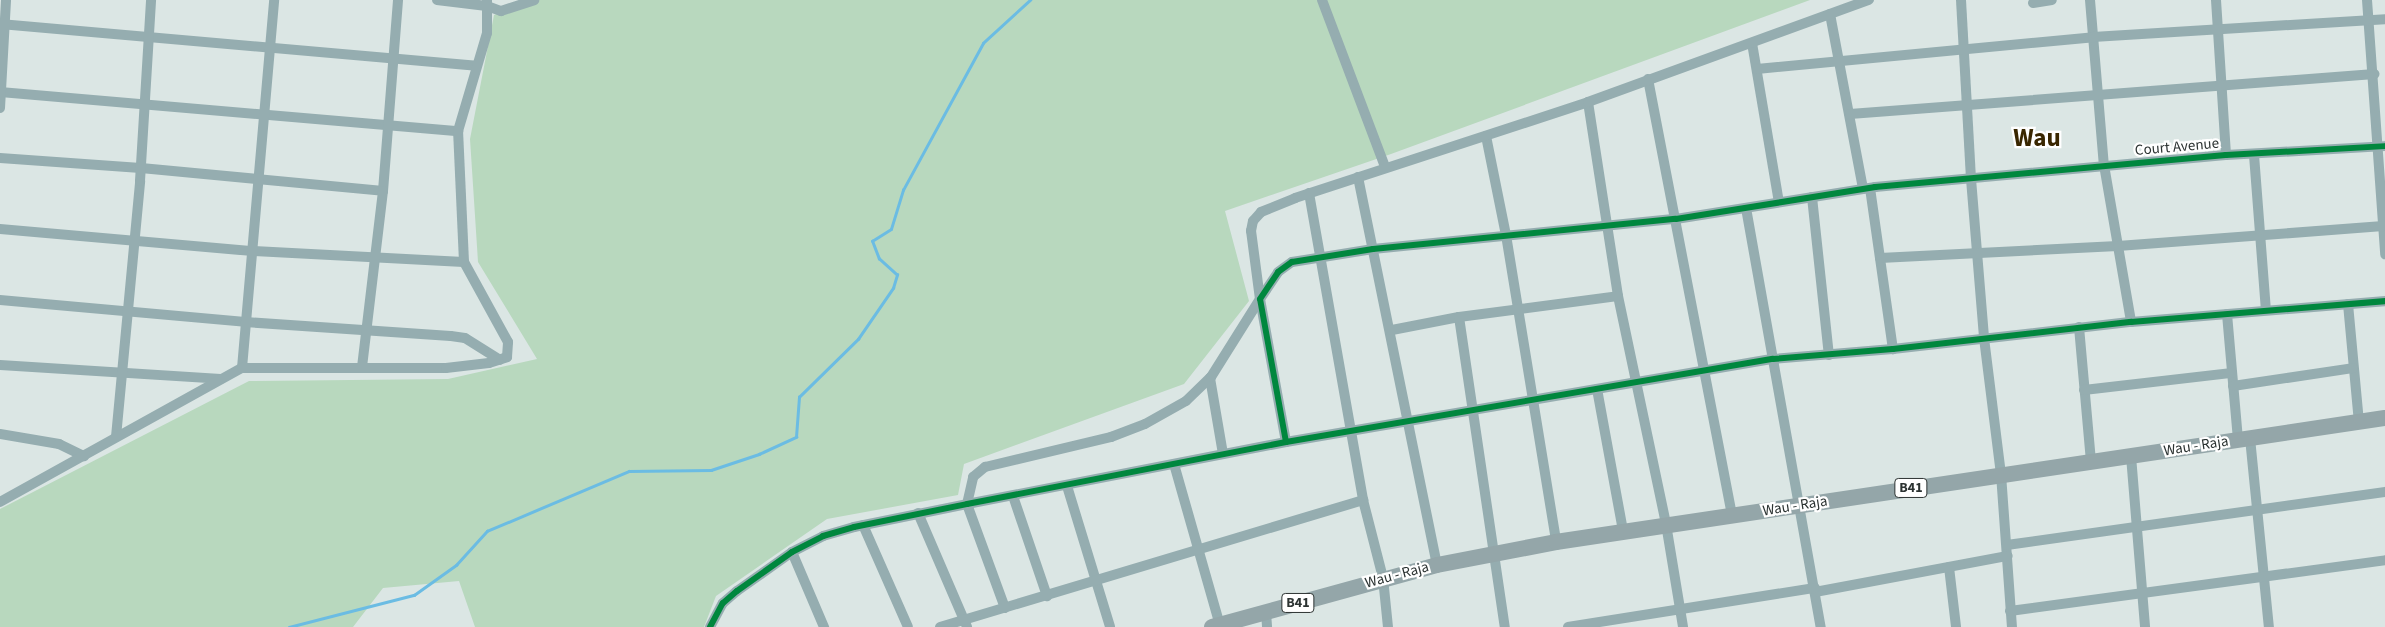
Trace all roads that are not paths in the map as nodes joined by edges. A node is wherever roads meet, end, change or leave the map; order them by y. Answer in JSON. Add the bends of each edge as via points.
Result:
{"nodes":[{"id":1,"x":6,"y":0,"type":"edge"},
{"id":2,"x":151,"y":0,"type":"edge"},
{"id":3,"x":274,"y":0,"type":"edge"},
{"id":4,"x":398,"y":0,"type":"edge"},
{"id":5,"x":437,"y":0,"type":"edge"},
{"id":6,"x":534,"y":0,"type":"edge"},
{"id":7,"x":1322,"y":0,"type":"edge"},
{"id":8,"x":1869,"y":0,"type":"edge"},
{"id":9,"x":1961,"y":0,"type":"edge"},
{"id":10,"x":2052,"y":0,"type":"edge"},
{"id":11,"x":2090,"y":0,"type":"edge"},
{"id":12,"x":2216,"y":0,"type":"edge"},
{"id":13,"x":2366,"y":0,"type":"edge"},
{"id":14,"x":487,"y":3,"type":"edge"},
{"id":15,"x":2033,"y":3,"type":"dead end"},
{"id":16,"x":1830,"y":14,"type":"junction"},
{"id":17,"x":2385,"y":19,"type":"edge"},
{"id":18,"x":2368,"y":20,"type":"junction"},
{"id":19,"x":3,"y":24,"type":"edge"},
{"id":20,"x":2219,"y":31,"type":"junction"},
{"id":21,"x":150,"y":37,"type":"junction"},
{"id":22,"x":2093,"y":37,"type":"junction"},
{"id":23,"x":1752,"y":43,"type":"junction"},
{"id":24,"x":271,"y":46,"type":"junction"},
{"id":25,"x":1964,"y":50,"type":"junction"},
{"id":26,"x":394,"y":59,"type":"junction"},
{"id":27,"x":1839,"y":59,"type":"junction"},
{"id":28,"x":476,"y":66,"type":"junction"},
{"id":29,"x":1757,"y":69,"type":"junction"},
{"id":30,"x":2374,"y":74,"type":"junction"},
{"id":31,"x":1648,"y":79,"type":"junction"},
{"id":32,"x":2221,"y":84,"type":"junction"},
{"id":33,"x":1,"y":92,"type":"edge"},
{"id":34,"x":2097,"y":93,"type":"junction"},
{"id":35,"x":1588,"y":102,"type":"junction"},
{"id":36,"x":1968,"y":103,"type":"junction"},
{"id":37,"x":143,"y":105,"type":"junction"},
{"id":38,"x":0,"y":108,"type":"edge"},
{"id":39,"x":1850,"y":114,"type":"junction"},
{"id":40,"x":266,"y":116,"type":"junction"},
{"id":41,"x":388,"y":124,"type":"junction"},
{"id":42,"x":458,"y":131,"type":"junction"},
{"id":43,"x":1486,"y":136,"type":"junction"},
{"id":44,"x":2381,"y":146,"type":"edge"},
{"id":45,"x":2226,"y":155,"type":"junction"},
{"id":46,"x":2254,"y":155,"type":"junction"},
{"id":47,"x":0,"y":158,"type":"edge"},
{"id":48,"x":2104,"y":165,"type":"junction"},
{"id":49,"x":1385,"y":167,"type":"junction"},
{"id":50,"x":141,"y":168,"type":"junction"},
{"id":51,"x":1358,"y":177,"type":"junction"},
{"id":52,"x":1970,"y":178,"type":"junction"},
{"id":53,"x":260,"y":181,"type":"junction"},
{"id":54,"x":1867,"y":189,"type":"junction"},
{"id":55,"x":383,"y":191,"type":"junction"},
{"id":56,"x":1309,"y":193,"type":"junction"},
{"id":57,"x":1812,"y":198,"type":"junction"},
{"id":58,"x":1779,"y":202,"type":"junction"},
{"id":59,"x":1746,"y":208,"type":"junction"},
{"id":60,"x":1676,"y":219,"type":"junction"},
{"id":61,"x":1606,"y":226,"type":"junction"},
{"id":62,"x":2383,"y":226,"type":"junction"},
{"id":63,"x":0,"y":229,"type":"edge"},
{"id":64,"x":1506,"y":235,"type":"junction"},
{"id":65,"x":2260,"y":236,"type":"junction"},
{"id":66,"x":2384,"y":237,"type":"edge"},
{"id":67,"x":133,"y":240,"type":"junction"},
{"id":68,"x":2118,"y":246,"type":"junction"},
{"id":69,"x":1373,"y":250,"type":"junction"},
{"id":70,"x":253,"y":251,"type":"junction"},
{"id":71,"x":1977,"y":251,"type":"junction"},
{"id":72,"x":2385,"y":254,"type":"edge"},
{"id":73,"x":1318,"y":258,"type":"junction"},
{"id":74,"x":1880,"y":258,"type":"junction"},
{"id":75,"x":375,"y":259,"type":"junction"},
{"id":76,"x":464,"y":262,"type":"junction"},
{"id":77,"x":1618,"y":296,"type":"junction"},
{"id":78,"x":1260,"y":299,"type":"junction"},
{"id":79,"x":0,"y":300,"type":"edge"},
{"id":80,"x":2385,"y":301,"type":"edge"},
{"id":81,"x":2348,"y":304,"type":"junction"},
{"id":82,"x":127,"y":309,"type":"junction"},
{"id":83,"x":1518,"y":309,"type":"junction"},
{"id":84,"x":2266,"y":310,"type":"junction"},
{"id":85,"x":2227,"y":314,"type":"junction"},
{"id":86,"x":1459,"y":317,"type":"junction"},
{"id":87,"x":245,"y":322,"type":"junction"},
{"id":88,"x":2132,"y":322,"type":"junction"},
{"id":89,"x":2079,"y":327,"type":"junction"},
{"id":90,"x":1392,"y":330,"type":"junction"},
{"id":91,"x":368,"y":331,"type":"junction"},
{"id":92,"x":1984,"y":338,"type":"junction"},
{"id":93,"x":1893,"y":349,"type":"junction"},
{"id":94,"x":1829,"y":355,"type":"junction"},
{"id":95,"x":1774,"y":359,"type":"junction"},
{"id":96,"x":500,"y":360,"type":"junction"},
{"id":97,"x":0,"y":366,"type":"edge"},
{"id":98,"x":362,"y":367,"type":"junction"},
{"id":99,"x":242,"y":368,"type":"junction"},
{"id":100,"x":2353,"y":368,"type":"junction"},
{"id":101,"x":1704,"y":371,"type":"junction"},
{"id":102,"x":2232,"y":373,"type":"junction"},
{"id":103,"x":120,"y":374,"type":"junction"},
{"id":104,"x":1210,"y":378,"type":"junction"},
{"id":105,"x":222,"y":379,"type":"junction"},
{"id":106,"x":1637,"y":382,"type":"junction"},
{"id":107,"x":2233,"y":386,"type":"junction"},
{"id":108,"x":1597,"y":389,"type":"junction"},
{"id":109,"x":2084,"y":390,"type":"junction"},
{"id":110,"x":1532,"y":400,"type":"junction"},
{"id":111,"x":1473,"y":410,"type":"junction"},
{"id":112,"x":2385,"y":418,"type":"edge"},
{"id":113,"x":1407,"y":422,"type":"junction"},
{"id":114,"x":2359,"y":422,"type":"junction"},
{"id":115,"x":1352,"y":431,"type":"junction"},
{"id":116,"x":0,"y":434,"type":"edge"},
{"id":117,"x":116,"y":438,"type":"junction"},
{"id":118,"x":2244,"y":439,"type":"junction"},
{"id":119,"x":1286,"y":442,"type":"junction"},
{"id":120,"x":1223,"y":454,"type":"junction"},
{"id":121,"x":84,"y":456,"type":"junction"},
{"id":122,"x":2131,"y":456,"type":"junction"},
{"id":123,"x":2091,"y":461,"type":"junction"},
{"id":124,"x":1174,"y":464,"type":"junction"},
{"id":125,"x":2001,"y":474,"type":"junction"},
{"id":126,"x":1067,"y":486,"type":"junction"},
{"id":127,"x":2385,"y":492,"type":"edge"},
{"id":128,"x":1013,"y":496,"type":"junction"},
{"id":129,"x":1364,"y":500,"type":"junction"},
{"id":130,"x":0,"y":502,"type":"edge"},
{"id":131,"x":966,"y":504,"type":"junction"},
{"id":132,"x":1801,"y":506,"type":"junction"},
{"id":133,"x":2258,"y":508,"type":"junction"},
{"id":134,"x":918,"y":513,"type":"junction"},
{"id":135,"x":1732,"y":516,"type":"junction"},
{"id":136,"x":1666,"y":524,"type":"junction"},
{"id":137,"x":863,"y":525,"type":"junction"},
{"id":138,"x":2137,"y":525,"type":"junction"},
{"id":139,"x":1623,"y":531,"type":"junction"},
{"id":140,"x":1556,"y":542,"type":"junction"},
{"id":141,"x":2006,"y":545,"type":"junction"},
{"id":142,"x":1197,"y":549,"type":"junction"},
{"id":143,"x":792,"y":552,"type":"junction"},
{"id":144,"x":1494,"y":554,"type":"junction"},
{"id":145,"x":2008,"y":556,"type":"junction"},
{"id":146,"x":2385,"y":560,"type":"edge"},
{"id":147,"x":1437,"y":565,"type":"junction"},
{"id":148,"x":1949,"y":567,"type":"junction"},
{"id":149,"x":2265,"y":577,"type":"junction"},
{"id":150,"x":1383,"y":578,"type":"junction"},
{"id":151,"x":1096,"y":582,"type":"junction"},
{"id":152,"x":1815,"y":590,"type":"junction"},
{"id":153,"x":2142,"y":593,"type":"junction"},
{"id":154,"x":1047,"y":596,"type":"junction"},
{"id":155,"x":1005,"y":608,"type":"junction"},
{"id":156,"x":1680,"y":609,"type":"junction"},
{"id":157,"x":2010,"y":611,"type":"junction"},
{"id":158,"x":1266,"y":619,"type":"edge"},
{"id":159,"x":965,"y":624,"type":"edge"},
{"id":160,"x":1216,"y":626,"type":"edge"},
{"id":161,"x":710,"y":627,"type":"edge"},
{"id":162,"x":824,"y":627,"type":"edge"},
{"id":163,"x":908,"y":627,"type":"edge"},
{"id":164,"x":940,"y":627,"type":"edge"},
{"id":165,"x":1110,"y":627,"type":"edge"},
{"id":166,"x":1388,"y":627,"type":"edge"},
{"id":167,"x":1505,"y":627,"type":"edge"},
{"id":168,"x":1568,"y":627,"type":"edge"},
{"id":169,"x":1683,"y":627,"type":"edge"},
{"id":170,"x":1821,"y":627,"type":"edge"},
{"id":171,"x":1956,"y":627,"type":"edge"},
{"id":172,"x":2012,"y":627,"type":"edge"},
{"id":173,"x":2145,"y":627,"type":"edge"},
{"id":174,"x":2269,"y":627,"type":"edge"}],
"edges":[{"from":1,"to":19,"type":"street"},
{"from":2,"to":21,"type":"street"},
{"from":3,"to":24,"type":"street"},
{"from":4,"to":26,"type":"street"},
{"from":5,"to":14,"type":"street"},
{"from":6,"to":14,"type":"street","via":[[501,11]]},
{"from":7,"to":49,"type":"street"},
{"from":8,"to":16,"type":"street"},
{"from":9,"to":25,"type":"street"},
{"from":10,"to":15,"type":"street"},
{"from":11,"to":22,"type":"street"},
{"from":12,"to":20,"type":"street"},
{"from":13,"to":18,"type":"street"},
{"from":14,"to":28,"type":"street","via":[[487,33]]},
{"from":16,"to":23,"type":"street"},
{"from":16,"to":27,"type":"street"},
{"from":17,"to":18,"type":"street"},
{"from":18,"to":20,"type":"street"},
{"from":18,"to":30,"type":"street"},
{"from":19,"to":21,"type":"street"},
{"from":19,"to":33,"type":"street"},
{"from":20,"to":22,"type":"street"},
{"from":20,"to":32,"type":"street"},
{"from":21,"to":24,"type":"street"},
{"from":21,"to":37,"type":"street"},
{"from":22,"to":25,"type":"street"},
{"from":22,"to":34,"type":"street"},
{"from":23,"to":29,"type":"street"},
{"from":23,"to":31,"type":"street"},
{"from":24,"to":26,"type":"street"},
{"from":24,"to":40,"type":"street"},
{"from":25,"to":27,"type":"street"},
{"from":25,"to":36,"type":"street"},
{"from":26,"to":28,"type":"street"},
{"from":26,"to":41,"type":"street"},
{"from":27,"to":29,"type":"street"},
{"from":27,"to":39,"type":"street"},
{"from":28,"to":42,"type":"street"},
{"from":29,"to":58,"type":"street"},
{"from":30,"to":32,"type":"street"},
{"from":30,"to":44,"type":"street"},
{"from":31,"to":35,"type":"street"},
{"from":31,"to":60,"type":"street"},
{"from":32,"to":34,"type":"street"},
{"from":32,"to":45,"type":"street"},
{"from":33,"to":37,"type":"street"},
{"from":33,"to":38,"type":"street"},
{"from":34,"to":36,"type":"street"},
{"from":34,"to":48,"type":"street"},
{"from":35,"to":43,"type":"street"},
{"from":35,"to":61,"type":"street"},
{"from":36,"to":39,"type":"street"},
{"from":36,"to":52,"type":"street"},
{"from":37,"to":40,"type":"street"},
{"from":37,"to":50,"type":"street"},
{"from":39,"to":54,"type":"street"},
{"from":40,"to":41,"type":"street"},
{"from":40,"to":53,"type":"street"},
{"from":41,"to":42,"type":"street"},
{"from":41,"to":55,"type":"street"},
{"from":42,"to":76,"type":"street"},
{"from":43,"to":49,"type":"street"},
{"from":43,"to":64,"type":"street"},
{"from":44,"to":46,"type":"street","name":"Court Avenue"},
{"from":44,"to":62,"type":"street"},
{"from":45,"to":46,"type":"street","name":"Court Avenue"},
{"from":45,"to":48,"type":"street","name":"Court Avenue"},
{"from":46,"to":65,"type":"street"},
{"from":47,"to":50,"type":"street"},
{"from":48,"to":52,"type":"street","name":"Court Avenue"},
{"from":48,"to":68,"type":"street"},
{"from":49,"to":51,"type":"street"},
{"from":50,"to":53,"type":"street"},
{"from":50,"to":67,"type":"street"},
{"from":51,"to":56,"type":"street"},
{"from":51,"to":69,"type":"street"},
{"from":52,"to":54,"type":"street","name":"Court Avenue"},
{"from":52,"to":71,"type":"street"},
{"from":53,"to":55,"type":"street"},
{"from":53,"to":70,"type":"street"},
{"from":54,"to":57,"type":"street","name":"Court Avenue"},
{"from":54,"to":74,"type":"street"},
{"from":55,"to":75,"type":"street"},
{"from":56,"to":73,"type":"street"},
{"from":56,"to":78,"type":"street","via":[[1273,206],[1253,221],[1253,264]]},
{"from":57,"to":58,"type":"street","name":"Court Avenue"},
{"from":57,"to":94,"type":"street"},
{"from":58,"to":59,"type":"street","name":"Court Avenue"},
{"from":59,"to":60,"type":"street","name":"Court Avenue"},
{"from":59,"to":95,"type":"street"},
{"from":60,"to":61,"type":"street","name":"Court Avenue"},
{"from":60,"to":101,"type":"street"},
{"from":61,"to":64,"type":"street","name":"Court Avenue"},
{"from":61,"to":77,"type":"street"},
{"from":62,"to":65,"type":"street"},
{"from":62,"to":66,"type":"street"},
{"from":63,"to":67,"type":"street"},
{"from":64,"to":69,"type":"street","name":"Court Avenue"},
{"from":64,"to":83,"type":"street"},
{"from":65,"to":68,"type":"street"},
{"from":65,"to":84,"type":"street"},
{"from":66,"to":72,"type":"street"},
{"from":67,"to":70,"type":"street"},
{"from":67,"to":82,"type":"street"},
{"from":68,"to":71,"type":"street"},
{"from":68,"to":88,"type":"street"},
{"from":69,"to":73,"type":"street","name":"Court Avenue"},
{"from":69,"to":90,"type":"street"},
{"from":70,"to":75,"type":"street"},
{"from":70,"to":87,"type":"street"},
{"from":71,"to":74,"type":"street"},
{"from":71,"to":92,"type":"street"},
{"from":73,"to":78,"type":"street","name":"Court Avenue","via":[[1292,262],[1278,272]]},
{"from":73,"to":115,"type":"street"},
{"from":74,"to":93,"type":"street"},
{"from":75,"to":76,"type":"street"},
{"from":75,"to":91,"type":"street"},
{"from":76,"to":96,"type":"street","via":[[508,342],[509,353]]},
{"from":77,"to":83,"type":"street"},
{"from":77,"to":106,"type":"street"},
{"from":78,"to":104,"type":"street","name":"Court Avenue"},
{"from":78,"to":119,"type":"street"},
{"from":79,"to":82,"type":"street"},
{"from":80,"to":81,"type":"street"},
{"from":81,"to":84,"type":"street"},
{"from":81,"to":100,"type":"street"},
{"from":82,"to":87,"type":"street"},
{"from":82,"to":103,"type":"street"},
{"from":83,"to":86,"type":"street"},
{"from":83,"to":110,"type":"street"},
{"from":84,"to":85,"type":"street"},
{"from":85,"to":88,"type":"street"},
{"from":85,"to":102,"type":"street"},
{"from":86,"to":90,"type":"street"},
{"from":86,"to":111,"type":"street"},
{"from":87,"to":91,"type":"street"},
{"from":87,"to":99,"type":"street"},
{"from":88,"to":89,"type":"street"},
{"from":89,"to":92,"type":"street"},
{"from":89,"to":109,"type":"street"},
{"from":90,"to":113,"type":"street"},
{"from":91,"to":96,"type":"street","via":[[465,338]]},
{"from":91,"to":98,"type":"street"},
{"from":92,"to":93,"type":"street"},
{"from":92,"to":125,"type":"street"},
{"from":93,"to":94,"type":"street"},
{"from":94,"to":95,"type":"street"},
{"from":95,"to":101,"type":"street"},
{"from":95,"to":132,"type":"street"},
{"from":96,"to":98,"type":"street","via":[[446,368]]},
{"from":97,"to":103,"type":"street"},
{"from":98,"to":99,"type":"street"},
{"from":99,"to":105,"type":"street"},
{"from":100,"to":107,"type":"street"},
{"from":100,"to":114,"type":"street"},
{"from":101,"to":106,"type":"street"},
{"from":101,"to":135,"type":"street"},
{"from":102,"to":107,"type":"street"},
{"from":102,"to":109,"type":"street"},
{"from":103,"to":105,"type":"street"},
{"from":103,"to":117,"type":"street"},
{"from":104,"to":120,"type":"street"},
{"from":104,"to":131,"type":"street","name":"Court Avenue","via":[[1186,401],[1119,434],[985,467],[969,483]]},
{"from":105,"to":117,"type":"street"},
{"from":106,"to":108,"type":"street"},
{"from":106,"to":136,"type":"street"},
{"from":107,"to":118,"type":"street"},
{"from":108,"to":110,"type":"street"},
{"from":108,"to":139,"type":"street"},
{"from":109,"to":123,"type":"street"},
{"from":110,"to":111,"type":"street"},
{"from":110,"to":140,"type":"street"},
{"from":111,"to":113,"type":"street"},
{"from":111,"to":144,"type":"street"},
{"from":112,"to":114,"type":"main road","name":"Wau - Raja","number":"B41"},
{"from":113,"to":115,"type":"street"},
{"from":113,"to":147,"type":"street"},
{"from":114,"to":118,"type":"main road","name":"Wau - Raja","number":"B41"},
{"from":115,"to":119,"type":"street"},
{"from":115,"to":129,"type":"street"},
{"from":116,"to":121,"type":"street","via":[[59,444]]},
{"from":117,"to":121,"type":"street"},
{"from":118,"to":122,"type":"main road","name":"Wau - Raja","number":"B41"},
{"from":118,"to":133,"type":"street"},
{"from":119,"to":120,"type":"street"},
{"from":120,"to":124,"type":"street"},
{"from":121,"to":130,"type":"street"},
{"from":122,"to":123,"type":"main road","name":"Wau - Raja","number":"B41"},
{"from":122,"to":138,"type":"street"},
{"from":123,"to":125,"type":"main road","name":"Wau - Raja","number":"B41"},
{"from":124,"to":126,"type":"street"},
{"from":124,"to":142,"type":"street"},
{"from":125,"to":132,"type":"main road","name":"Wau - Raja","number":"B41"},
{"from":125,"to":141,"type":"street"},
{"from":126,"to":128,"type":"street"},
{"from":126,"to":151,"type":"street"},
{"from":127,"to":133,"type":"street"},
{"from":128,"to":131,"type":"street"},
{"from":128,"to":154,"type":"street"},
{"from":129,"to":142,"type":"street"},
{"from":129,"to":150,"type":"street"},
{"from":131,"to":134,"type":"street"},
{"from":131,"to":155,"type":"street"},
{"from":132,"to":135,"type":"main road","name":"Wau - Raja","number":"B41"},
{"from":132,"to":152,"type":"street"},
{"from":133,"to":138,"type":"street"},
{"from":133,"to":149,"type":"street"},
{"from":134,"to":137,"type":"street"},
{"from":134,"to":159,"type":"street"},
{"from":135,"to":136,"type":"main road","name":"Wau - Raja","number":"B41"},
{"from":136,"to":139,"type":"main road","name":"Wau - Raja","number":"B41"},
{"from":136,"to":156,"type":"street"},
{"from":137,"to":143,"type":"street","via":[[823,536]]},
{"from":137,"to":163,"type":"street"},
{"from":138,"to":141,"type":"street"},
{"from":138,"to":153,"type":"street"},
{"from":139,"to":140,"type":"main road","name":"Wau - Raja","number":"B41"},
{"from":140,"to":144,"type":"main road","name":"Wau - Raja","number":"B41"},
{"from":141,"to":145,"type":"street"},
{"from":142,"to":151,"type":"street"},
{"from":142,"to":160,"type":"street"},
{"from":143,"to":161,"type":"street","via":[[723,603]]},
{"from":143,"to":162,"type":"street"},
{"from":144,"to":147,"type":"main road","name":"Wau - Raja","number":"B41"},
{"from":144,"to":167,"type":"street"},
{"from":145,"to":148,"type":"street"},
{"from":145,"to":157,"type":"street"},
{"from":146,"to":149,"type":"street"},
{"from":147,"to":150,"type":"main road","name":"Wau - Raja","number":"B41"},
{"from":148,"to":152,"type":"street"},
{"from":148,"to":171,"type":"street"},
{"from":149,"to":153,"type":"street"},
{"from":149,"to":174,"type":"street"},
{"from":150,"to":158,"type":"main road","name":"Wau - Raja","number":"B41"},
{"from":150,"to":166,"type":"street"},
{"from":151,"to":154,"type":"street"},
{"from":151,"to":165,"type":"street"},
{"from":152,"to":156,"type":"street"},
{"from":152,"to":170,"type":"street"},
{"from":153,"to":157,"type":"street"},
{"from":153,"to":173,"type":"street"},
{"from":154,"to":155,"type":"street"},
{"from":155,"to":159,"type":"street"},
{"from":156,"to":168,"type":"street"},
{"from":156,"to":169,"type":"street"},
{"from":157,"to":172,"type":"street"},
{"from":158,"to":160,"type":"main road","name":"Wau - Raja","number":"B41"},
{"from":159,"to":164,"type":"street"}]}
